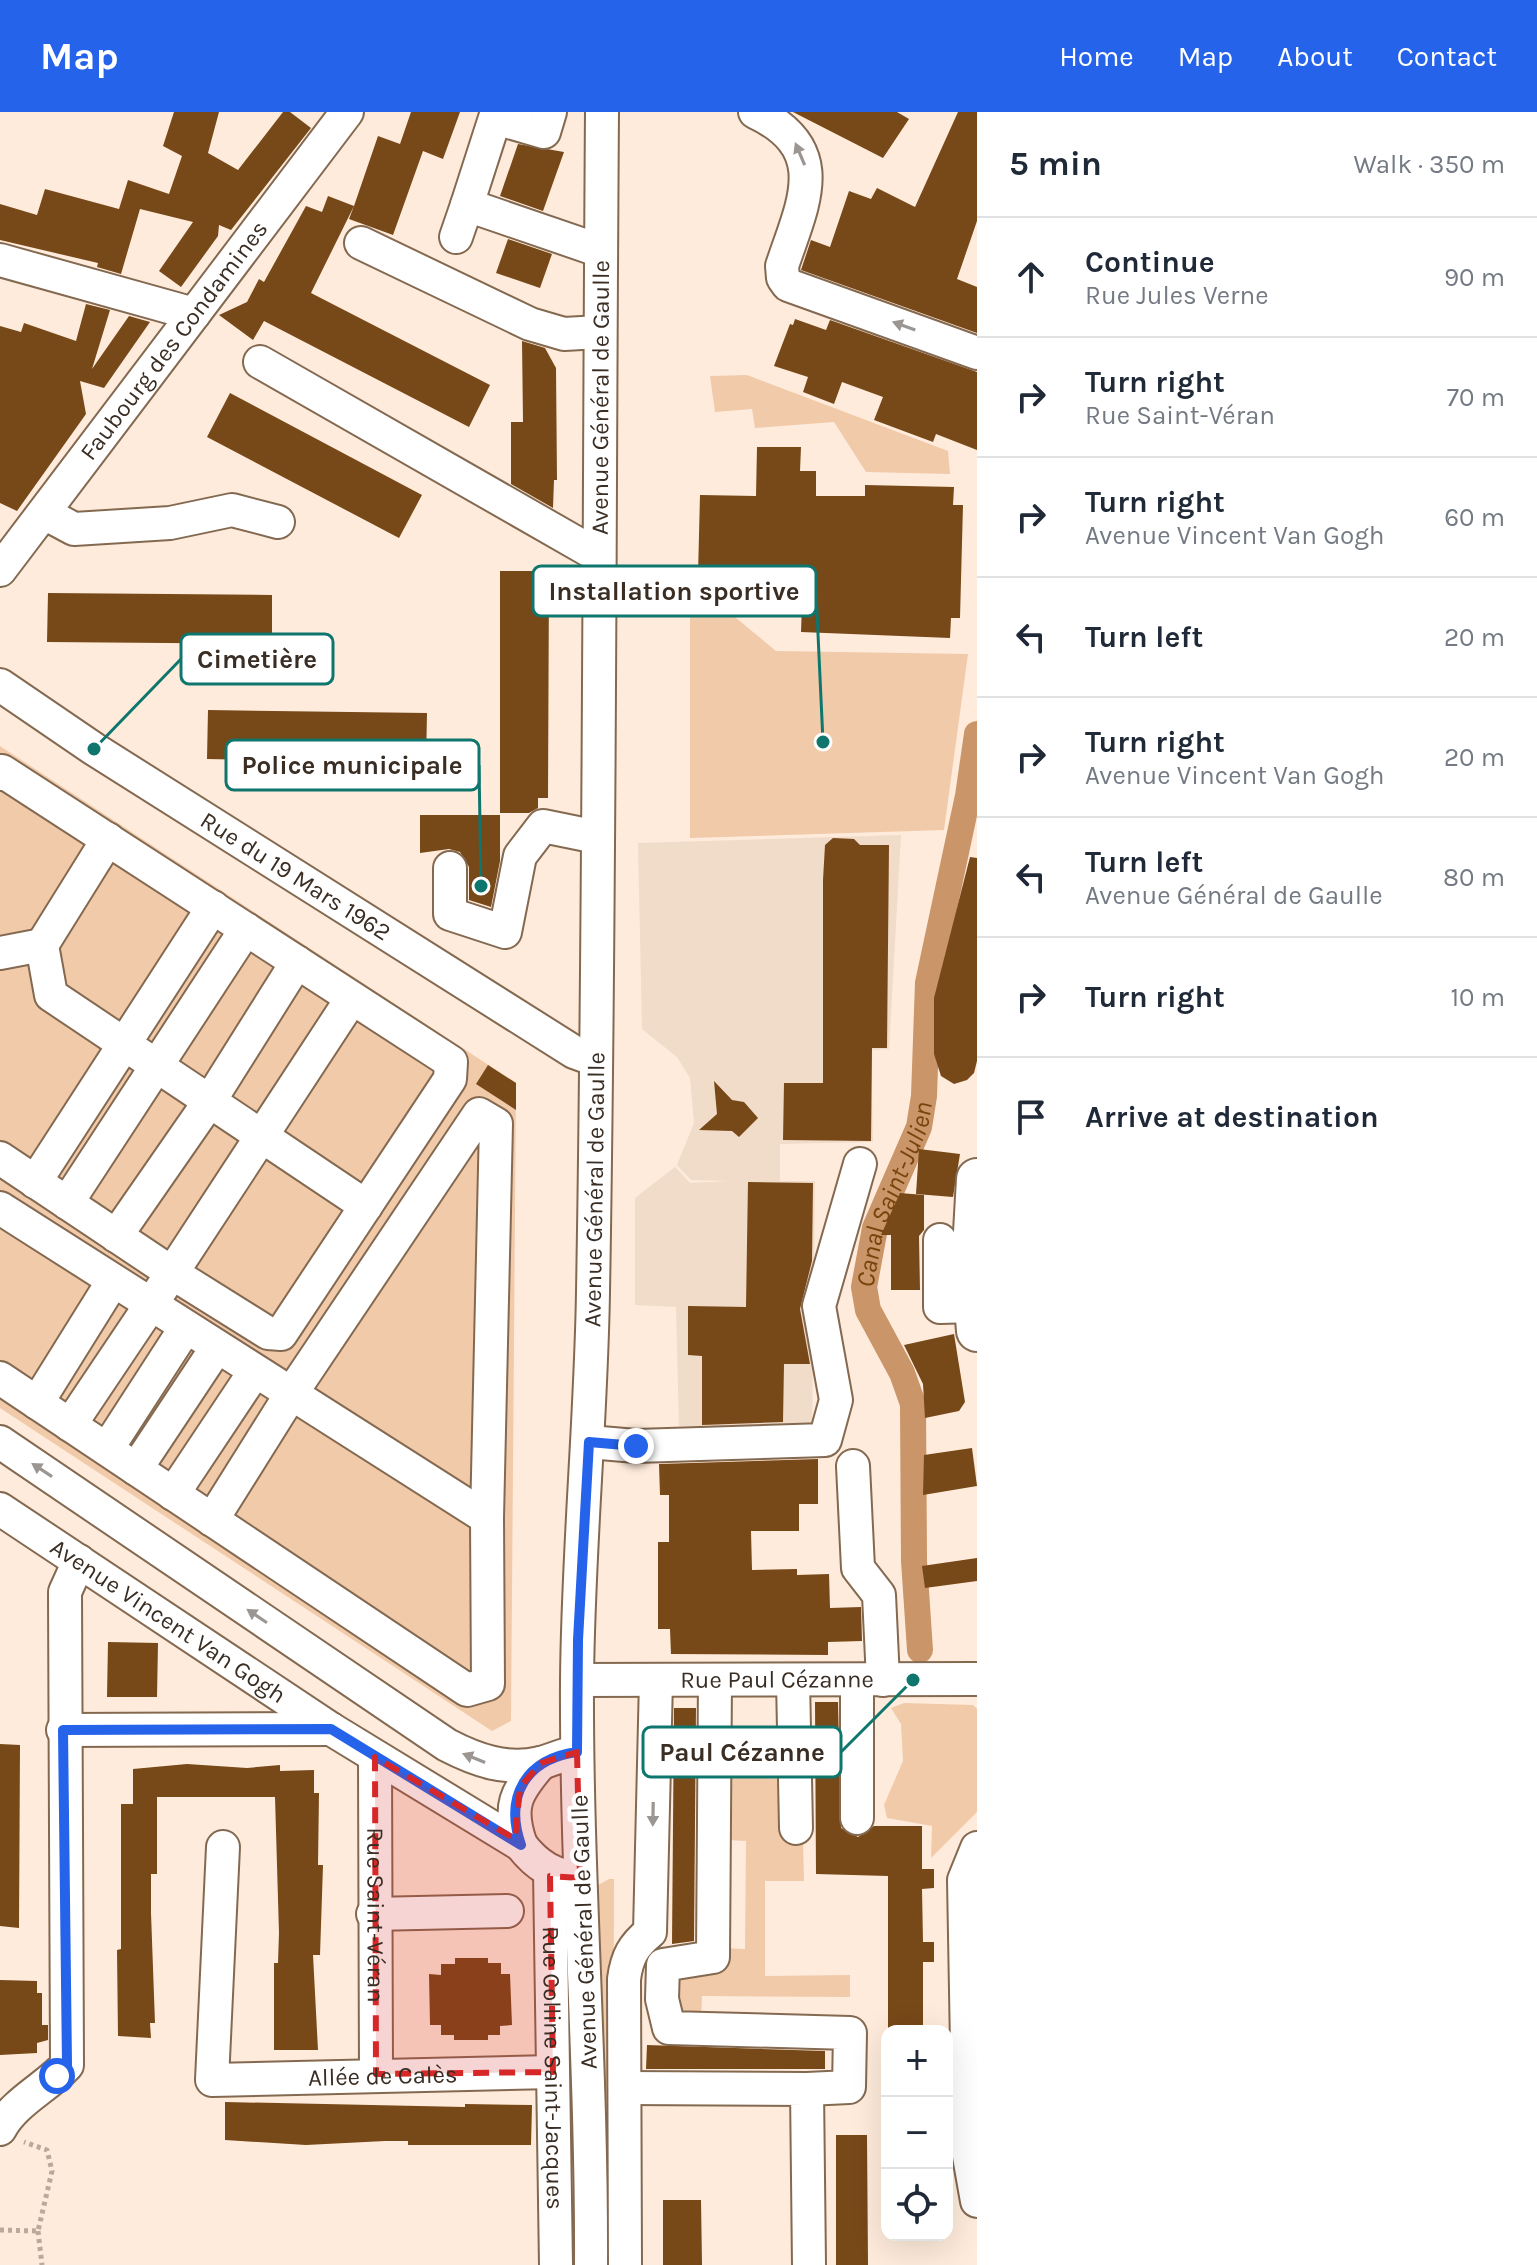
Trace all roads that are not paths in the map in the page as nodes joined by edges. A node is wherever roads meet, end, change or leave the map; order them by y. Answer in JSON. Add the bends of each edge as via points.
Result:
{"nodes":[{"id":1,"x":347,"y":112,"type":"edge"},
{"id":2,"x":550,"y":112,"type":"edge"},
{"id":3,"x":602,"y":112,"type":"edge"},
{"id":4,"x":755,"y":112,"type":"edge"},
{"id":5,"x":467,"y":205,"type":"junction"},
{"id":6,"x":456,"y":237,"type":"dead end"},
{"id":7,"x":361,"y":243,"type":"dead end"},
{"id":8,"x":601,"y":251,"type":"junction"},
{"id":9,"x":0,"y":260,"type":"edge"},
{"id":10,"x":194,"y":314,"type":"junction"},
{"id":11,"x":600,"y":332,"type":"junction"},
{"id":12,"x":977,"y":353,"type":"edge"},
{"id":13,"x":260,"y":362,"type":"dead end"},
{"id":14,"x":44,"y":513,"type":"junction"},
{"id":15,"x":278,"y":522,"type":"dead end"},
{"id":16,"x":599,"y":556,"type":"junction"},
{"id":17,"x":0,"y":570,"type":"edge"},
{"id":18,"x":0,"y":685,"type":"edge"},
{"id":19,"x":0,"y":774,"type":"edge"},
{"id":20,"x":597,"y":837,"type":"junction"},
{"id":21,"x":108,"y":839,"type":"junction"},
{"id":22,"x":450,"y":868,"type":"dead end"},
{"id":23,"x":213,"y":907,"type":"junction"},
{"id":24,"x":246,"y":929,"type":"junction"},
{"id":25,"x":42,"y":945,"type":"junction"},
{"id":26,"x":0,"y":953,"type":"edge"},
{"id":27,"x":297,"y":962,"type":"junction"},
{"id":28,"x":352,"y":998,"type":"junction"},
{"id":29,"x":124,"y":1046,"type":"junction"},
{"id":30,"x":596,"y":1060,"type":"junction"},
{"id":31,"x":156,"y":1066,"type":"junction"},
{"id":32,"x":209,"y":1102,"type":"junction"},
{"id":33,"x":261,"y":1136,"type":"junction"},
{"id":34,"x":0,"y":1158,"type":"edge"},
{"id":35,"x":860,"y":1164,"type":"dead end"},
{"id":36,"x":977,"y":1179,"type":"edge"},
{"id":37,"x":35,"y":1182,"type":"junction"},
{"id":38,"x":67,"y":1203,"type":"junction"},
{"id":39,"x":366,"y":1206,"type":"junction"},
{"id":40,"x":0,"y":1208,"type":"edge"},
{"id":41,"x":964,"y":1230,"type":"edge"},
{"id":42,"x":116,"y":1236,"type":"junction"},
{"id":43,"x":172,"y":1273,"type":"junction"},
{"id":44,"x":113,"y":1281,"type":"junction"},
{"id":45,"x":149,"y":1304,"type":"junction"},
{"id":46,"x":976,"y":1318,"type":"edge"},
{"id":47,"x":186,"y":1327,"type":"junction"},
{"id":48,"x":217,"y":1347,"type":"junction"},
{"id":49,"x":255,"y":1371,"type":"junction"},
{"id":50,"x":0,"y":1378,"type":"edge"},
{"id":51,"x":291,"y":1394,"type":"junction"},
{"id":52,"x":37,"y":1403,"type":"junction"},
{"id":53,"x":70,"y":1425,"type":"junction"},
{"id":54,"x":0,"y":1442,"type":"edge"},
{"id":55,"x":589,"y":1442,"type":"junction"},
{"id":56,"x":107,"y":1449,"type":"junction"},
{"id":57,"x":853,"y":1466,"type":"dead end"},
{"id":58,"x":136,"y":1469,"type":"junction"},
{"id":59,"x":173,"y":1494,"type":"junction"},
{"id":60,"x":487,"y":1518,"type":"junction"},
{"id":61,"x":212,"y":1520,"type":"junction"},
{"id":62,"x":7,"y":1521,"type":"edge"},
{"id":63,"x":79,"y":1561,"type":"junction"},
{"id":64,"x":977,"y":1679,"type":"edge"},
{"id":65,"x":577,"y":1680,"type":"junction"},
{"id":66,"x":656,"y":1680,"type":"junction"},
{"id":67,"x":715,"y":1680,"type":"junction"},
{"id":68,"x":793,"y":1680,"type":"junction"},
{"id":69,"x":870,"y":1680,"type":"junction"},
{"id":70,"x":331,"y":1729,"type":"junction"},
{"id":71,"x":63,"y":1730,"type":"junction"},
{"id":72,"x":577,"y":1752,"type":"junction"},
{"id":73,"x":375,"y":1757,"type":"junction"},
{"id":74,"x":541,"y":1763,"type":"junction"},
{"id":75,"x":857,"y":1818,"type":"dead end"},
{"id":76,"x":796,"y":1828,"type":"dead end"},
{"id":77,"x":521,"y":1845,"type":"junction"},
{"id":78,"x":223,"y":1847,"type":"dead end"},
{"id":79,"x":977,"y":1848,"type":"edge"},
{"id":80,"x":565,"y":1875,"type":"junction"},
{"id":81,"x":507,"y":1911,"type":"dead end"},
{"id":82,"x":373,"y":1914,"type":"junction"},
{"id":83,"x":553,"y":2072,"type":"junction"},
{"id":84,"x":376,"y":2074,"type":"junction"},
{"id":85,"x":625,"y":2088,"type":"junction"},
{"id":86,"x":807,"y":2089,"type":"junction"},
{"id":87,"x":6,"y":2133,"type":"edge"},
{"id":88,"x":977,"y":2201,"type":"edge"},
{"id":89,"x":556,"y":2265,"type":"edge"},
{"id":90,"x":591,"y":2265,"type":"edge"},
{"id":91,"x":625,"y":2265,"type":"edge"},
{"id":92,"x":809,"y":2265,"type":"edge"}],
"edges":[{"from":1,"to":10,"type":"street","name":"Faubourg des Condamines"},
{"from":2,"to":5,"type":"street","via":[[544,132],[495,118]]},
{"from":3,"to":8,"type":"street","name":"Avenue Général de Gaulle"},
{"from":12,"to":4,"type":"street","one_way":true,"via":[[788,285],[782,266],[806,193],[807,170],[793,138]]},
{"from":5,"to":6,"type":"street"},
{"from":5,"to":8,"type":"street"},
{"from":7,"to":11,"type":"street","via":[[530,324],[564,334]]},
{"from":8,"to":11,"type":"street","name":"Avenue Général de Gaulle"},
{"from":9,"to":10,"type":"street"},
{"from":10,"to":14,"type":"street","name":"Faubourg des Condamines"},
{"from":11,"to":16,"type":"street","name":"Avenue Général de Gaulle"},
{"from":13,"to":16,"type":"street"},
{"from":14,"to":15,"type":"street","via":[[74,529],[170,523],[232,510]]},
{"from":14,"to":17,"type":"street","name":"Faubourg des Condamines"},
{"from":16,"to":20,"type":"street","name":"Avenue Général de Gaulle"},
{"from":18,"to":30,"type":"street","name":"Rue du 19 Mars 1962","via":[[574,1052]]},
{"from":19,"to":21,"type":"street"},
{"from":20,"to":22,"type":"street","via":[[543,826],[520,856],[505,932],[450,914]]},
{"from":20,"to":30,"type":"street","name":"Avenue Général de Gaulle"},
{"from":21,"to":23,"type":"street"},
{"from":21,"to":25,"type":"street"},
{"from":23,"to":24,"type":"street"},
{"from":23,"to":29,"type":"street"},
{"from":24,"to":27,"type":"street"},
{"from":24,"to":31,"type":"street"},
{"from":25,"to":26,"type":"street"},
{"from":25,"to":29,"type":"street","via":[[51,995]]},
{"from":27,"to":28,"type":"street"},
{"from":27,"to":32,"type":"street"},
{"from":28,"to":33,"type":"street"},
{"from":28,"to":39,"type":"street","via":[[451,1062],[450,1079]]},
{"from":29,"to":31,"type":"street"},
{"from":29,"to":37,"type":"street"},
{"from":30,"to":55,"type":"street","name":"Avenue Général de Gaulle"},
{"from":31,"to":32,"type":"street"},
{"from":31,"to":38,"type":"street"},
{"from":32,"to":33,"type":"street"},
{"from":32,"to":42,"type":"street"},
{"from":33,"to":39,"type":"street"},
{"from":33,"to":43,"type":"street"},
{"from":34,"to":37,"type":"street"},
{"from":35,"to":55,"type":"street","via":[[819,1306],[836,1400],[825,1440],[636,1446]]},
{"from":36,"to":41,"type":"main road"},
{"from":37,"to":38,"type":"street"},
{"from":38,"to":42,"type":"street"},
{"from":39,"to":43,"type":"street","via":[[281,1334],[268,1333]]},
{"from":40,"to":44,"type":"street"},
{"from":41,"to":46,"type":"main road"},
{"from":42,"to":43,"type":"street"},
{"from":43,"to":45,"type":"street"},
{"from":44,"to":45,"type":"street"},
{"from":44,"to":52,"type":"street"},
{"from":45,"to":47,"type":"street"},
{"from":45,"to":53,"type":"street"},
{"from":47,"to":48,"type":"street"},
{"from":47,"to":56,"type":"street"},
{"from":48,"to":49,"type":"street"},
{"from":48,"to":58,"type":"street"},
{"from":49,"to":51,"type":"street"},
{"from":49,"to":59,"type":"street"},
{"from":50,"to":52,"type":"street"},
{"from":51,"to":60,"type":"street"},
{"from":51,"to":60,"type":"street","via":[[479,1114],[496,1124]]},
{"from":51,"to":61,"type":"street"},
{"from":52,"to":53,"type":"street"},
{"from":53,"to":56,"type":"street"},
{"from":74,"to":54,"type":"street","one_way":true,"via":[[480,1762],[447,1745]]},
{"from":55,"to":65,"type":"street","name":"Avenue Général de Gaulle"},
{"from":56,"to":58,"type":"street"},
{"from":57,"to":69,"type":"street","via":[[858,1568],[879,1595]]},
{"from":58,"to":59,"type":"street"},
{"from":59,"to":61,"type":"street"},
{"from":60,"to":61,"type":"street","via":[[488,1684],[467,1690]]},
{"from":62,"to":63,"type":"street","name":"Avenue Vincent Van Gogh"},
{"from":63,"to":70,"type":"street","name":"Avenue Vincent Van Gogh"},
{"from":63,"to":71,"type":"street","via":[[65,1592]]},
{"from":64,"to":69,"type":"street","name":"Rue Paul Cézanne"},
{"from":65,"to":66,"type":"street","name":"Rue Paul Cézanne"},
{"from":65,"to":72,"type":"street","name":"Avenue Général de Gaulle"},
{"from":66,"to":67,"type":"street","name":"Rue Paul Cézanne"},
{"from":66,"to":85,"type":"street","one_way":true,"via":[[650,1932],[626,1961]]},
{"from":67,"to":68,"type":"street","name":"Rue Paul Cézanne"},
{"from":67,"to":86,"type":"street","via":[[713,1957],[663,1965],[662,1999],[669,2028],[850,2033],[849,2087]]},
{"from":68,"to":69,"type":"street","name":"Rue Paul Cézanne"},
{"from":68,"to":76,"type":"street"},
{"from":69,"to":75,"type":"street"},
{"from":70,"to":71,"type":"street"},
{"from":70,"to":73,"type":"street","name":"Avenue Vincent Van Gogh"},
{"from":71,"to":87,"type":"street","via":[[67,2065],[30,2100],[9,2111]]},
{"from":72,"to":74,"type":"street"},
{"from":72,"to":80,"type":"street","name":"Avenue Général de Gaulle"},
{"from":73,"to":77,"type":"street","name":"Avenue Vincent Van Gogh"},
{"from":73,"to":82,"type":"street","name":"Rue Saint-Véran"},
{"from":74,"to":77,"type":"street","via":[[520,1787],[514,1809]]},
{"from":77,"to":80,"type":"street","name":"Avenue Vincent Van Gogh","via":[[533,1860]]},
{"from":78,"to":84,"type":"street","name":"Allée de Calès","via":[[212,2080]]},
{"from":79,"to":88,"type":"street","via":[[964,1880],[969,2156]]},
{"from":80,"to":83,"type":"street","name":"Rue Colline Saint-Jacques"},
{"from":80,"to":90,"type":"street","name":"Avenue Général de Gaulle","via":[[590,2061]]},
{"from":81,"to":82,"type":"street"},
{"from":82,"to":84,"type":"street","name":"Rue Saint-Véran"},
{"from":83,"to":84,"type":"street","name":"Allée de Calès"},
{"from":83,"to":89,"type":"street","name":"Rue Colline Saint-Jacques"},
{"from":85,"to":86,"type":"street"},
{"from":85,"to":91,"type":"street"},
{"from":86,"to":92,"type":"street"}]}
